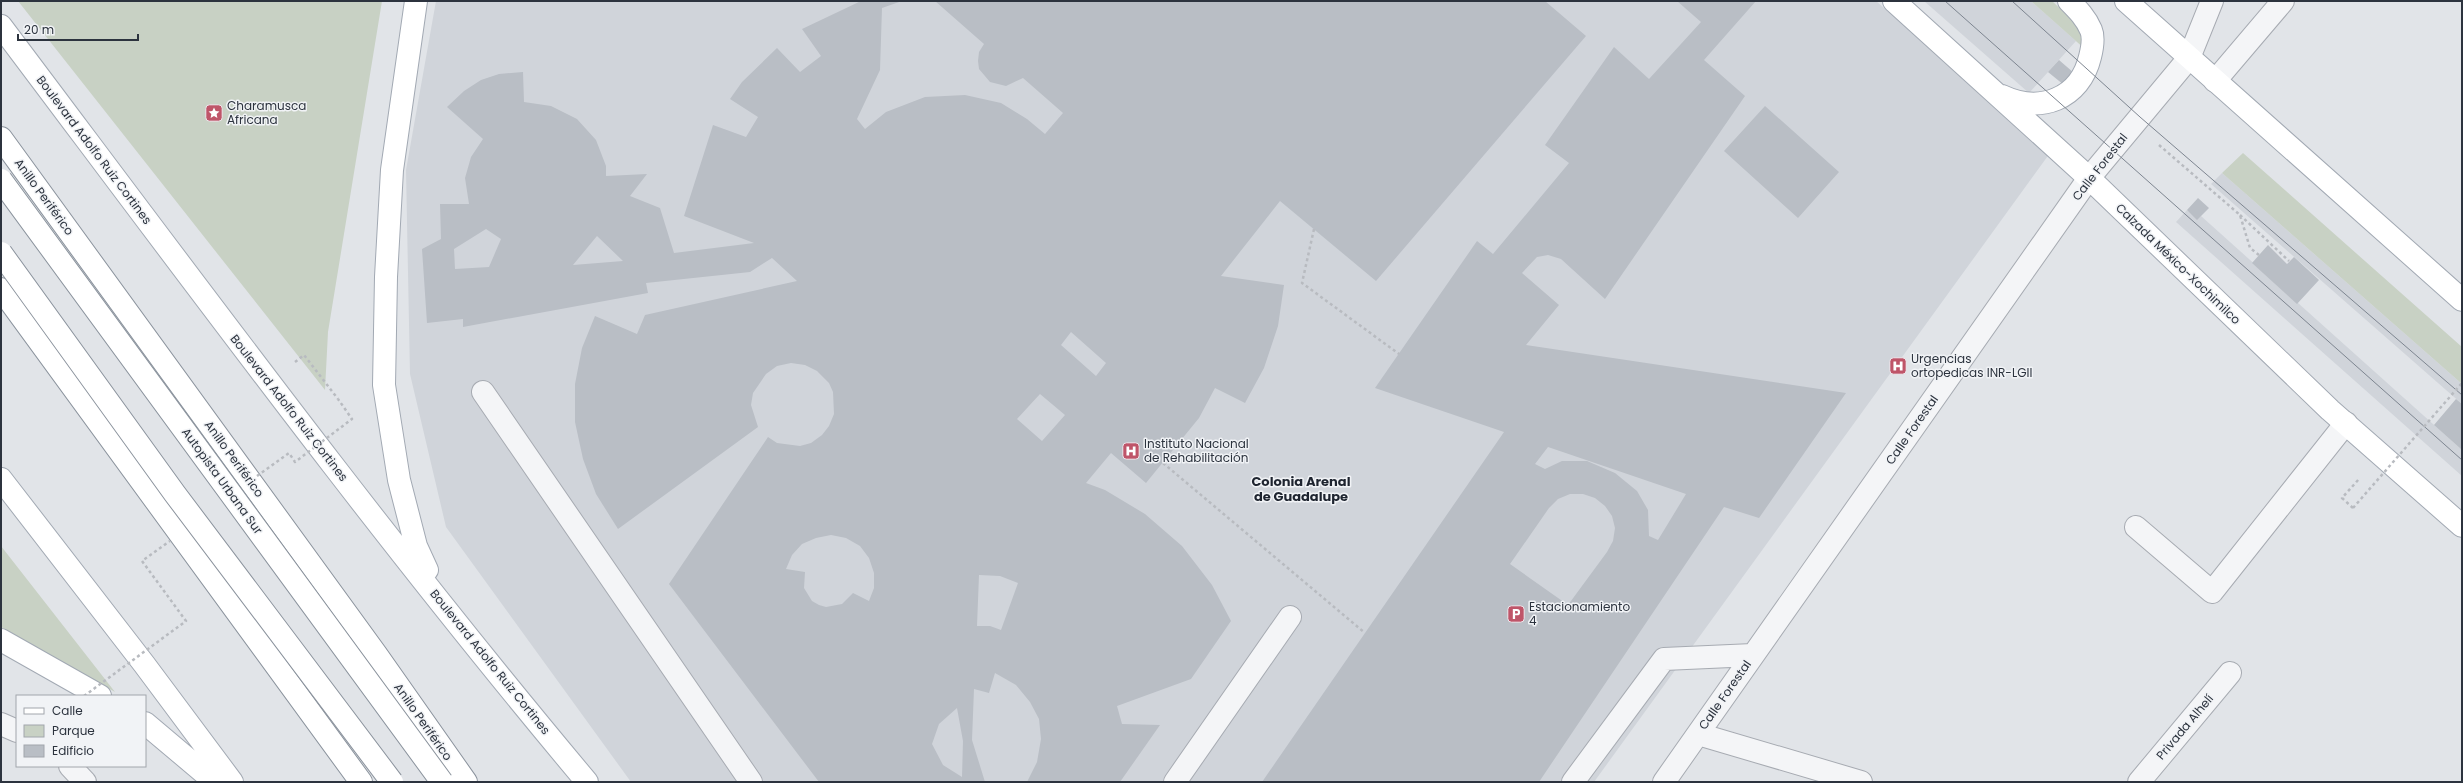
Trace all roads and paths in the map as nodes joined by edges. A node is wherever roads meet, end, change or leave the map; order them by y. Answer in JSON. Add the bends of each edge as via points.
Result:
{"nodes":[{"id":1,"x":416,"y":1,"type":"edge"},
{"id":2,"x":1894,"y":1,"type":"edge"},
{"id":3,"x":2069,"y":1,"type":"edge"},
{"id":4,"x":2126,"y":1,"type":"edge"},
{"id":5,"x":2212,"y":1,"type":"edge"},
{"id":6,"x":2283,"y":1,"type":"edge"},
{"id":7,"x":1,"y":26,"type":"edge"},
{"id":8,"x":2189,"y":58,"type":"junction"},
{"id":9,"x":2216,"y":81,"type":"junction"},
{"id":10,"x":1997,"y":94,"type":"junction"},
{"id":11,"x":2134,"y":124,"type":"junction"},
{"id":12,"x":1,"y":138,"type":"edge"},
{"id":13,"x":2089,"y":178,"type":"junction"},
{"id":14,"x":1,"y":180,"type":"edge"},
{"id":15,"x":2240,"y":215,"type":"junction"},
{"id":16,"x":1314,"y":229,"type":"dead end"},
{"id":17,"x":1,"y":253,"type":"edge"},
{"id":18,"x":2259,"y":255,"type":"dead end"},
{"id":19,"x":2289,"y":261,"type":"dead end"},
{"id":20,"x":1,"y":289,"type":"edge"},
{"id":21,"x":2462,"y":300,"type":"edge"},
{"id":22,"x":1399,"y":354,"type":"dead end"},
{"id":23,"x":304,"y":355,"type":"dead end"},
{"id":24,"x":2462,"y":383,"type":"edge"},
{"id":25,"x":483,"y":392,"type":"dead end"},
{"id":26,"x":338,"y":400,"type":"dead end"},
{"id":27,"x":2346,"y":423,"type":"junction"},
{"id":28,"x":1164,"y":463,"type":"dead end"},
{"id":29,"x":1,"y":479,"type":"edge"},
{"id":30,"x":2342,"y":498,"type":"dead end"},
{"id":31,"x":2462,"y":526,"type":"edge"},
{"id":32,"x":2136,"y":527,"type":"dead end"},
{"id":33,"x":441,"y":601,"type":"junction"},
{"id":34,"x":1290,"y":617,"type":"dead end"},
{"id":35,"x":1365,"y":633,"type":"dead end"},
{"id":36,"x":1,"y":640,"type":"edge"},
{"id":37,"x":1754,"y":655,"type":"junction"},
{"id":38,"x":2230,"y":673,"type":"dead end"},
{"id":39,"x":98,"y":695,"type":"edge"},
{"id":40,"x":1,"y":724,"type":"edge"},
{"id":41,"x":146,"y":724,"type":"edge"},
{"id":42,"x":16,"y":731,"type":"edge"},
{"id":43,"x":1698,"y":734,"type":"junction"},
{"id":44,"x":71,"y":767,"type":"edge"},
{"id":45,"x":85,"y":782,"type":"edge"},
{"id":46,"x":215,"y":782,"type":"edge"},
{"id":47,"x":232,"y":782,"type":"edge"},
{"id":48,"x":362,"y":782,"type":"edge"},
{"id":49,"x":392,"y":782,"type":"edge"},
{"id":50,"x":442,"y":782,"type":"edge"},
{"id":51,"x":466,"y":782,"type":"edge"},
{"id":52,"x":588,"y":782,"type":"edge"},
{"id":53,"x":751,"y":782,"type":"edge"},
{"id":54,"x":1175,"y":782,"type":"edge"},
{"id":55,"x":1573,"y":782,"type":"edge"},
{"id":56,"x":1664,"y":782,"type":"edge"},
{"id":57,"x":1861,"y":782,"type":"edge"},
{"id":58,"x":2139,"y":782,"type":"edge"}],
"edges":[{"from":1,"to":33,"type":"main road","via":[[392,170],[386,277],[384,385],[399,480],[412,531],[416,546]]},
{"from":2,"to":10,"type":"main road","name":"Calzada México-Xochimilco"},
{"from":3,"to":10,"type":"main road","via":[[2082,13],[2092,31],[2092,49],[2084,78],[2076,88],[2057,99],[2029,104],[2012,101]]},
{"from":4,"to":8,"type":"main road"},
{"from":5,"to":8,"type":"street","name":"Calle Forestal"},
{"from":6,"to":9,"type":"street"},
{"from":7,"to":33,"type":"main road","name":"Boulevard Adolfo Ruiz Cortines","via":[[305,431]]},
{"from":8,"to":9,"type":"main road"},
{"from":8,"to":11,"type":"street","name":"Calle Forestal"},
{"from":9,"to":21,"type":"main road"},
{"from":10,"to":13,"type":"main road","name":"Calzada México-Xochimilco"},
{"from":11,"to":13,"type":"street","name":"Calle Forestal"},
{"from":11,"to":15,"type":"path"},
{"from":12,"to":51,"type":"main road","name":"Anillo Periférico"},
{"from":13,"to":27,"type":"main road","name":"Calzada México-Xochimilco"},
{"from":13,"to":37,"type":"street","name":"Calle Forestal"},
{"from":14,"to":50,"type":"main road","name":"Autopista Urbana Sur","bridge":true},
{"from":15,"to":18,"type":"path","via":[[2250,248]]},
{"from":15,"to":19,"type":"path"},
{"from":16,"to":22,"type":"path","via":[[1302,283]]},
{"from":17,"to":49,"type":"main road","bridge":true,"via":[[175,494]]},
{"from":20,"to":48,"type":"main road"},
{"from":23,"to":26,"type":"path"},
{"from":24,"to":30,"type":"path","bridge":true,"via":[[2353,508]]},
{"from":25,"to":53,"type":"street"},
{"from":27,"to":31,"type":"main road","name":"Calzada México-Xochimilco"},
{"from":27,"to":32,"type":"street","via":[[2212,592]]},
{"from":28,"to":35,"type":"path"},
{"from":29,"to":47,"type":"main road"},
{"from":33,"to":52,"type":"main road","name":"Boulevard Adolfo Ruiz Cortines","via":[[490,666]]},
{"from":34,"to":54,"type":"street"},
{"from":36,"to":39,"type":"main road"},
{"from":37,"to":43,"type":"street","name":"Calle Forestal"},
{"from":37,"to":55,"type":"street","via":[[1664,659]]},
{"from":38,"to":58,"type":"street","name":"Privada Alhelí"},
{"from":40,"to":42,"type":"street"},
{"from":41,"to":46,"type":"main road"},
{"from":43,"to":56,"type":"street","name":"Calle Forestal"},
{"from":43,"to":57,"type":"street"},
{"from":44,"to":45,"type":"street"}]}
